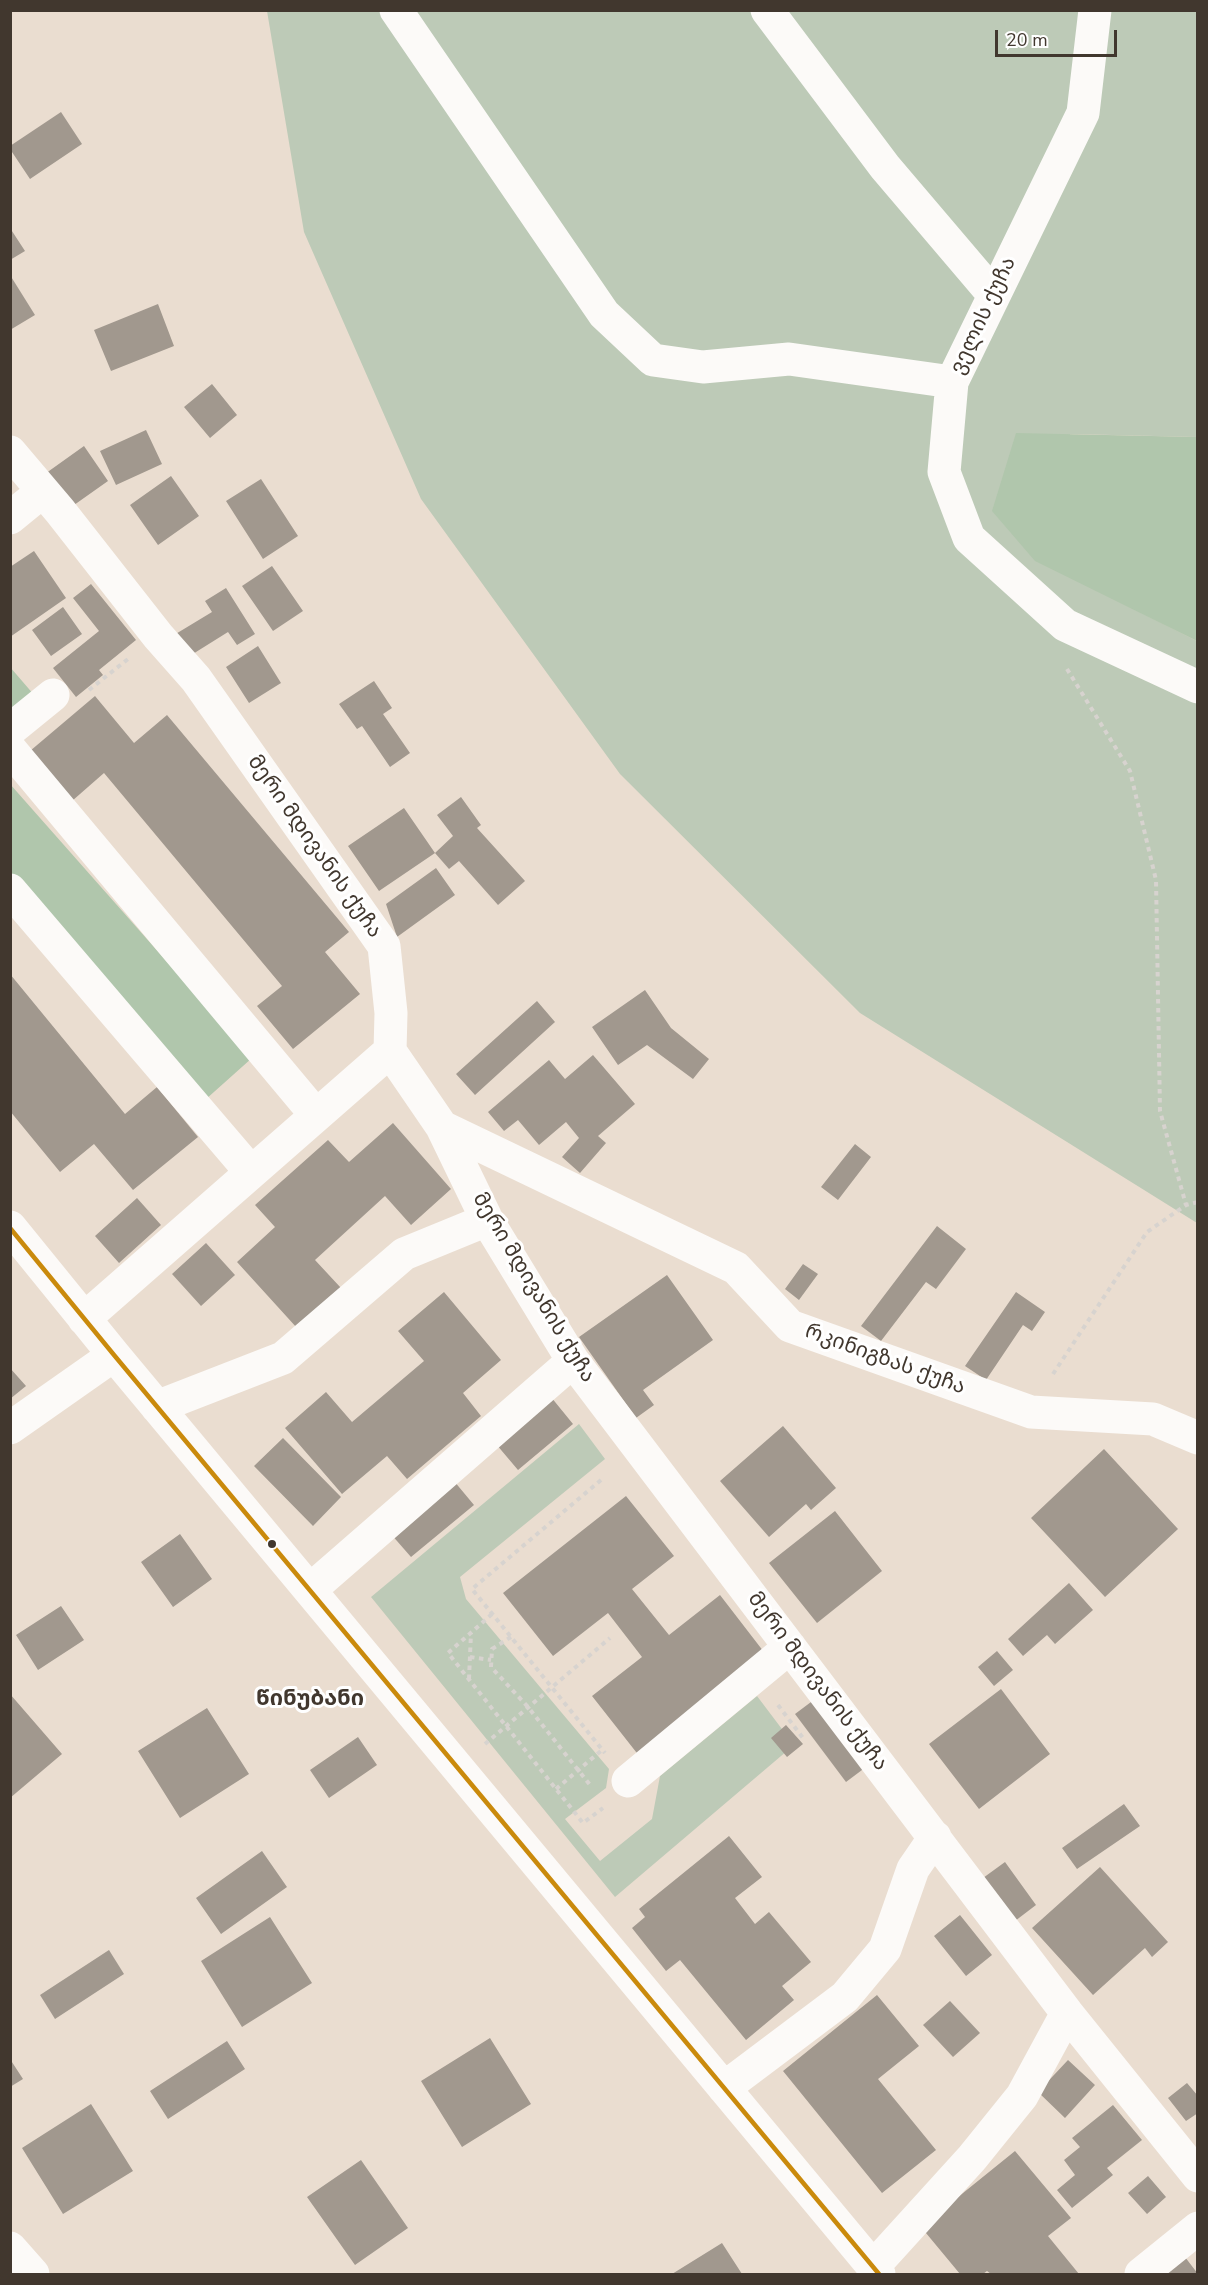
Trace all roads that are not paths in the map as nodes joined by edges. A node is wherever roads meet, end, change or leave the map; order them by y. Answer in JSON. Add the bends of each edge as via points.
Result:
{"nodes":[{"id":1,"x":396,"y":10,"type":"edge"},
{"id":2,"x":767,"y":10,"type":"edge"},
{"id":3,"x":1095,"y":10,"type":"edge"},
{"id":4,"x":993,"y":294,"type":"junction"},
{"id":5,"x":952,"y":382,"type":"junction"},
{"id":6,"x":10,"y":452,"type":"edge"},
{"id":7,"x":43,"y":491,"type":"junction"},
{"id":8,"x":10,"y":518,"type":"edge"},
{"id":9,"x":1197,"y":687,"type":"edge"},
{"id":10,"x":53,"y":695,"type":"road end"},
{"id":11,"x":10,"y":730,"type":"edge"},
{"id":12,"x":10,"y":749,"type":"edge"},
{"id":13,"x":10,"y":890,"type":"edge"},
{"id":14,"x":390,"y":1051,"type":"junction"},
{"id":15,"x":316,"y":1115,"type":"junction"},
{"id":16,"x":442,"y":1127,"type":"junction"},
{"id":17,"x":251,"y":1172,"type":"junction"},
{"id":18,"x":487,"y":1220,"type":"junction"},
{"id":19,"x":10,"y":1227,"type":"edge"},
{"id":20,"x":84,"y":1319,"type":"junction"},
{"id":21,"x":114,"y":1355,"type":"junction"},
{"id":22,"x":573,"y":1361,"type":"junction"},
{"id":23,"x":158,"y":1407,"type":"junction"},
{"id":24,"x":10,"y":1428,"type":"edge"},
{"id":25,"x":1197,"y":1438,"type":"edge"},
{"id":26,"x":310,"y":1590,"type":"junction"},
{"id":27,"x":790,"y":1647,"type":"junction"},
{"id":28,"x":628,"y":1781,"type":"road end"},
{"id":29,"x":935,"y":1837,"type":"junction"},
{"id":30,"x":1067,"y":2013,"type":"junction"},
{"id":31,"x":724,"y":2088,"type":"junction"},
{"id":32,"x":1197,"y":2176,"type":"edge"},
{"id":33,"x":1197,"y":2228,"type":"edge"},
{"id":34,"x":10,"y":2248,"type":"edge"},
{"id":35,"x":876,"y":2271,"type":"edge"},
{"id":36,"x":33,"y":2274,"type":"edge"},
{"id":37,"x":1141,"y":2274,"type":"edge"}],
"edges":[{"from":1,"to":5,"type":"street","via":[[604,314],[653,360],[703,367],[789,359]]},
{"from":2,"to":4,"type":"street","via":[[885,167]]},
{"from":3,"to":4,"type":"street","name":"ველის ქუჩა","via":[[1083,113]]},
{"from":4,"to":5,"type":"street","name":"ველის ქუჩა"},
{"from":5,"to":9,"type":"street","name":"ველის ქუჩა","via":[[944,472],[969,538],[1065,625]]},
{"from":6,"to":7,"type":"street","name":"მერი მდივანის ქუჩა"},
{"from":7,"to":8,"type":"street"},
{"from":7,"to":14,"type":"street","name":"მერი მდივანის ქუჩა","via":[[196,679],[384,946],[391,1013]]},
{"from":10,"to":11,"type":"street"},
{"from":12,"to":15,"type":"street"},
{"from":13,"to":17,"type":"street"},
{"from":14,"to":15,"type":"street"},
{"from":14,"to":16,"type":"street","name":"მერი მდივანის ქუჩა"},
{"from":15,"to":17,"type":"street"},
{"from":16,"to":18,"type":"street","name":"მერი მდივანის ქუჩა"},
{"from":16,"to":25,"type":"street","name":"რკინიგზას ქუჩა","via":[[736,1268],[790,1326],[1031,1412],[1153,1419]]},
{"from":17,"to":20,"type":"street"},
{"from":18,"to":22,"type":"street","name":"მერი მდივანის ქუჩა"},
{"from":18,"to":23,"type":"street","via":[[404,1254],[283,1358]]},
{"from":19,"to":20,"type":"street"},
{"from":20,"to":21,"type":"street"},
{"from":21,"to":23,"type":"street"},
{"from":21,"to":24,"type":"street"},
{"from":22,"to":26,"type":"street"},
{"from":22,"to":27,"type":"street","name":"მერი მდივანის ქუჩა"},
{"from":23,"to":26,"type":"street"},
{"from":26,"to":31,"type":"street"},
{"from":27,"to":28,"type":"street"},
{"from":27,"to":29,"type":"street","name":"მერი მდივანის ქუჩა"},
{"from":29,"to":30,"type":"street","name":"მერი მდივანის ქუჩა"},
{"from":29,"to":31,"type":"street","via":[[913,1869],[885,1949],[852,1989]]},
{"from":30,"to":32,"type":"street","name":"მერი მდივანის ქუჩა"},
{"from":30,"to":35,"type":"street","via":[[1022,2096]]},
{"from":31,"to":35,"type":"street"},
{"from":33,"to":37,"type":"street"},
{"from":34,"to":36,"type":"street"}]}
